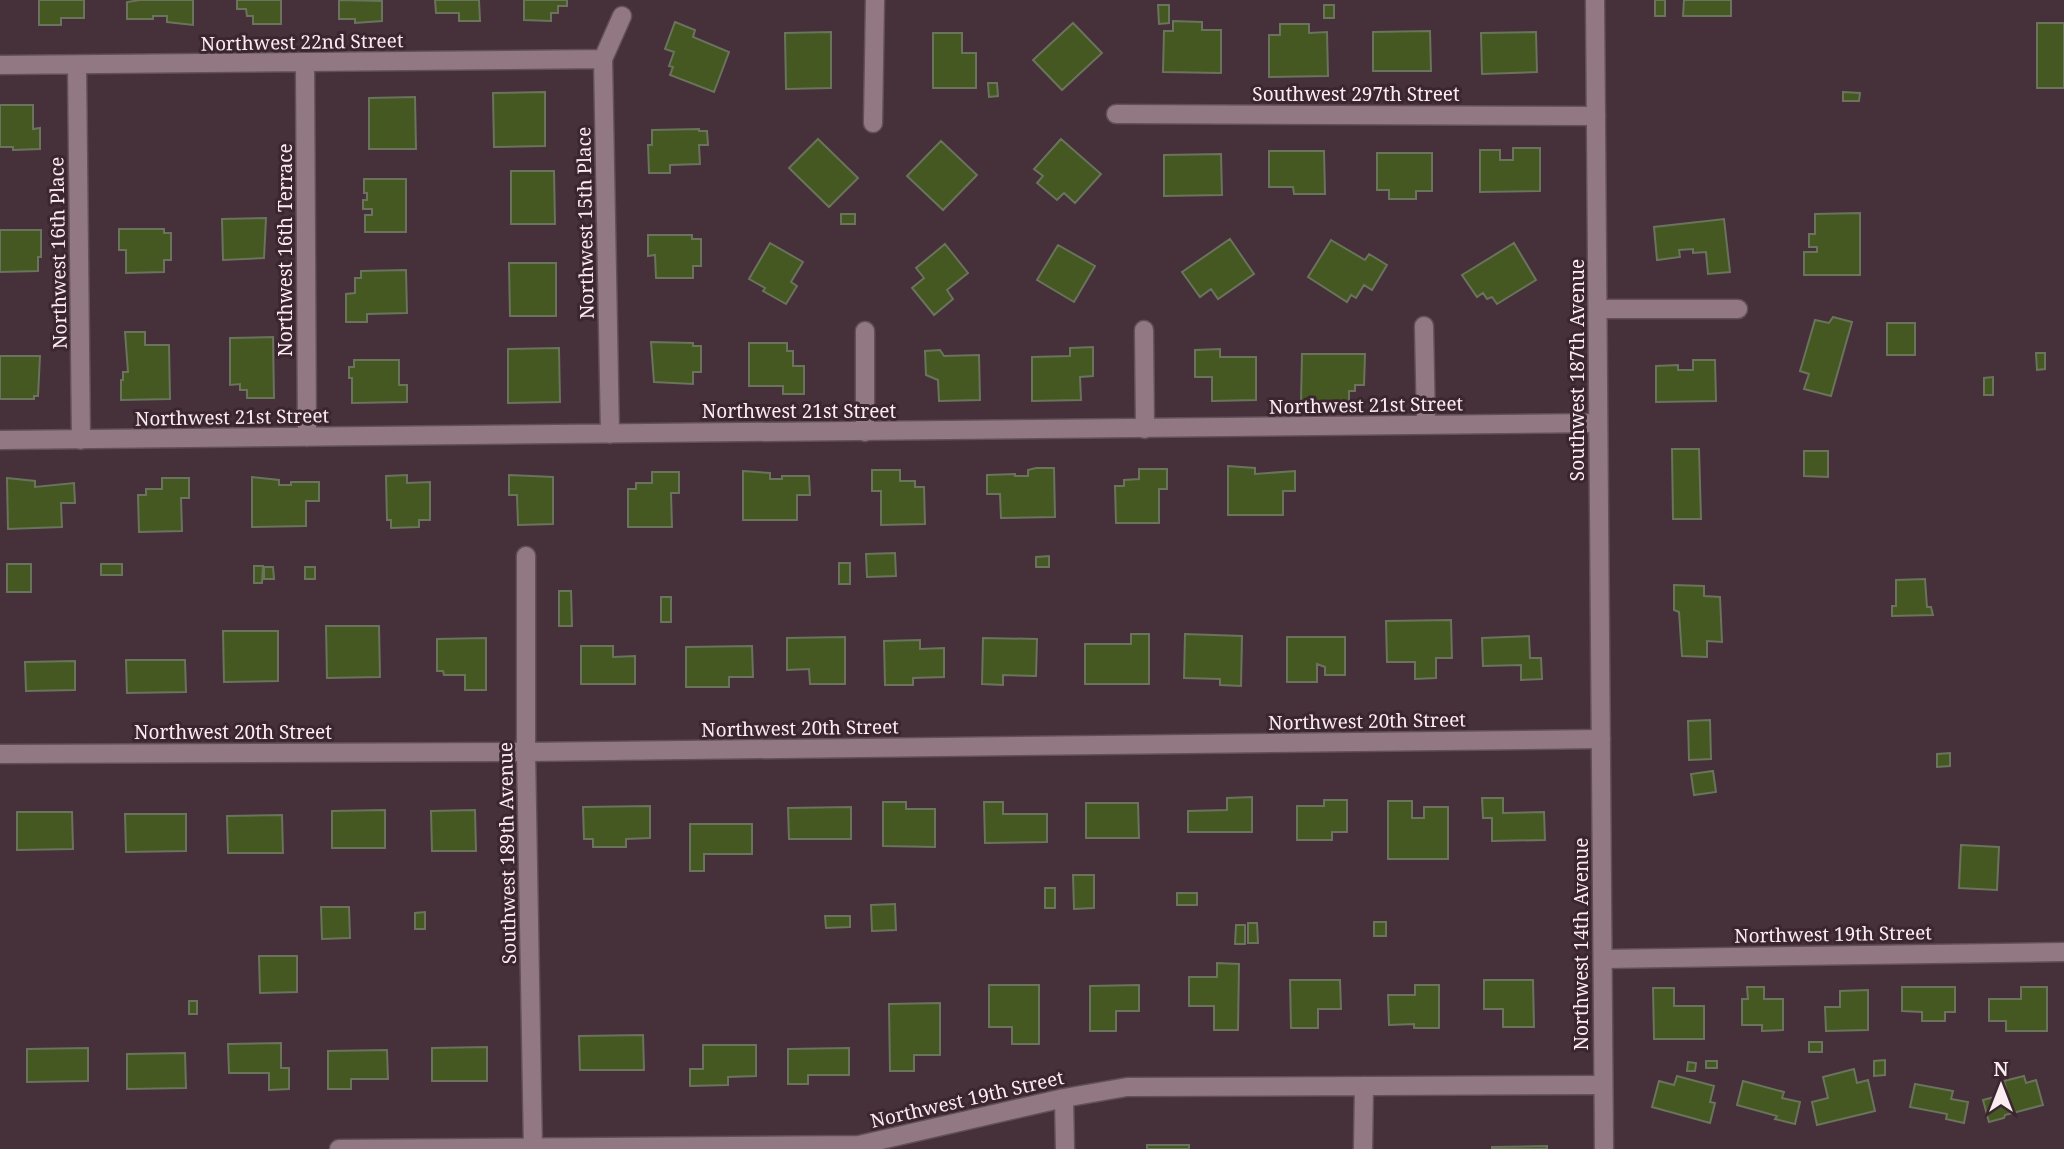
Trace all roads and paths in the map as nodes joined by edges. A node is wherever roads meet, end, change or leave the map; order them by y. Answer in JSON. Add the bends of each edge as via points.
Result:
{"nodes":[{"id":1,"x":875,"y":0,"type":"edge"},
{"id":2,"x":1595,"y":0,"type":"edge"},
{"id":3,"x":622,"y":16,"type":"dead end"},
{"id":4,"x":603,"y":59,"type":"junction"},
{"id":5,"x":305,"y":63,"type":"junction"},
{"id":6,"x":0,"y":65,"type":"edge"},
{"id":7,"x":77,"y":65,"type":"junction"},
{"id":8,"x":1116,"y":114,"type":"dead end"},
{"id":9,"x":1596,"y":116,"type":"junction"},
{"id":10,"x":873,"y":123,"type":"dead end"},
{"id":11,"x":1598,"y":309,"type":"junction"},
{"id":12,"x":1738,"y":309,"type":"dead end"},
{"id":13,"x":1424,"y":326,"type":"dead end"},
{"id":14,"x":1144,"y":330,"type":"dead end"},
{"id":15,"x":865,"y":331,"type":"dead end"},
{"id":16,"x":1598,"y":423,"type":"junction"},
{"id":17,"x":1426,"y":425,"type":"junction"},
{"id":18,"x":1146,"y":429,"type":"junction"},
{"id":19,"x":865,"y":432,"type":"junction"},
{"id":20,"x":610,"y":434,"type":"junction"},
{"id":21,"x":307,"y":437,"type":"junction"},
{"id":22,"x":0,"y":440,"type":"edge"},
{"id":23,"x":81,"y":440,"type":"junction"},
{"id":24,"x":526,"y":556,"type":"dead end"},
{"id":25,"x":1601,"y":739,"type":"junction"},
{"id":26,"x":526,"y":752,"type":"junction"},
{"id":27,"x":0,"y":754,"type":"edge"},
{"id":28,"x":2064,"y":952,"type":"edge"},
{"id":29,"x":1603,"y":959,"type":"junction"},
{"id":30,"x":1603,"y":1085,"type":"junction"},
{"id":31,"x":1364,"y":1086,"type":"junction"},
{"id":32,"x":1064,"y":1098,"type":"junction"},
{"id":33,"x":533,"y":1148,"type":"edge"},
{"id":34,"x":339,"y":1149,"type":"edge"},
{"id":35,"x":1065,"y":1149,"type":"edge"},
{"id":36,"x":1363,"y":1149,"type":"edge"},
{"id":37,"x":1604,"y":1149,"type":"edge"}],
"edges":[{"from":1,"to":10,"type":"street"},
{"from":2,"to":9,"type":"street","name":"Southwest 187th Avenue"},
{"from":3,"to":4,"type":"street","name":"Northwest 15th Place"},
{"from":4,"to":5,"type":"street","name":"Northwest 22nd Street"},
{"from":4,"to":20,"type":"street","name":"Northwest 15th Place"},
{"from":5,"to":7,"type":"street","name":"Northwest 22nd Street"},
{"from":5,"to":21,"type":"street","name":"Northwest 16th Terrace"},
{"from":6,"to":7,"type":"street","name":"Northwest 22nd Street"},
{"from":7,"to":23,"type":"street","name":"Northwest 16th Place"},
{"from":8,"to":9,"type":"street","name":"Southwest 297th Street"},
{"from":9,"to":11,"type":"street","name":"Southwest 187th Avenue"},
{"from":11,"to":12,"type":"street"},
{"from":11,"to":16,"type":"street","name":"Southwest 187th Avenue"},
{"from":13,"to":17,"type":"street"},
{"from":14,"to":18,"type":"street"},
{"from":15,"to":19,"type":"street"},
{"from":16,"to":17,"type":"street","name":"Northwest 21st Street"},
{"from":16,"to":25,"type":"street","name":"Southwest 187th Avenue"},
{"from":17,"to":18,"type":"street","name":"Northwest 21st Street"},
{"from":18,"to":19,"type":"street","name":"Northwest 21st Street"},
{"from":19,"to":20,"type":"street","name":"Northwest 21st Street"},
{"from":20,"to":21,"type":"street","name":"Northwest 21st Street"},
{"from":21,"to":23,"type":"street","name":"Northwest 21st Street"},
{"from":22,"to":23,"type":"street","name":"Northwest 21st Street"},
{"from":24,"to":26,"type":"street","name":"Southwest 189th Avenue"},
{"from":25,"to":26,"type":"street","name":"Northwest 20th Street"},
{"from":25,"to":29,"type":"street","name":"Northwest 14th Avenue"},
{"from":26,"to":27,"type":"street","name":"Northwest 20th Street"},
{"from":26,"to":33,"type":"street","name":"Southwest 189th Avenue"},
{"from":28,"to":29,"type":"street","name":"Northwest 19th Street"},
{"from":29,"to":30,"type":"street","name":"Northwest 14th Avenue"},
{"from":30,"to":31,"type":"street","name":"Northwest 19th Street"},
{"from":30,"to":37,"type":"street","name":"Northwest 14th Avenue"},
{"from":31,"to":32,"type":"street","name":"Northwest 19th Street","via":[[1127,1087]]},
{"from":31,"to":36,"type":"street"},
{"from":32,"to":33,"type":"street","name":"Northwest 19th Street","via":[[859,1145]]},
{"from":32,"to":35,"type":"street"},
{"from":33,"to":34,"type":"street","name":"Northwest 19th Street"}]}
